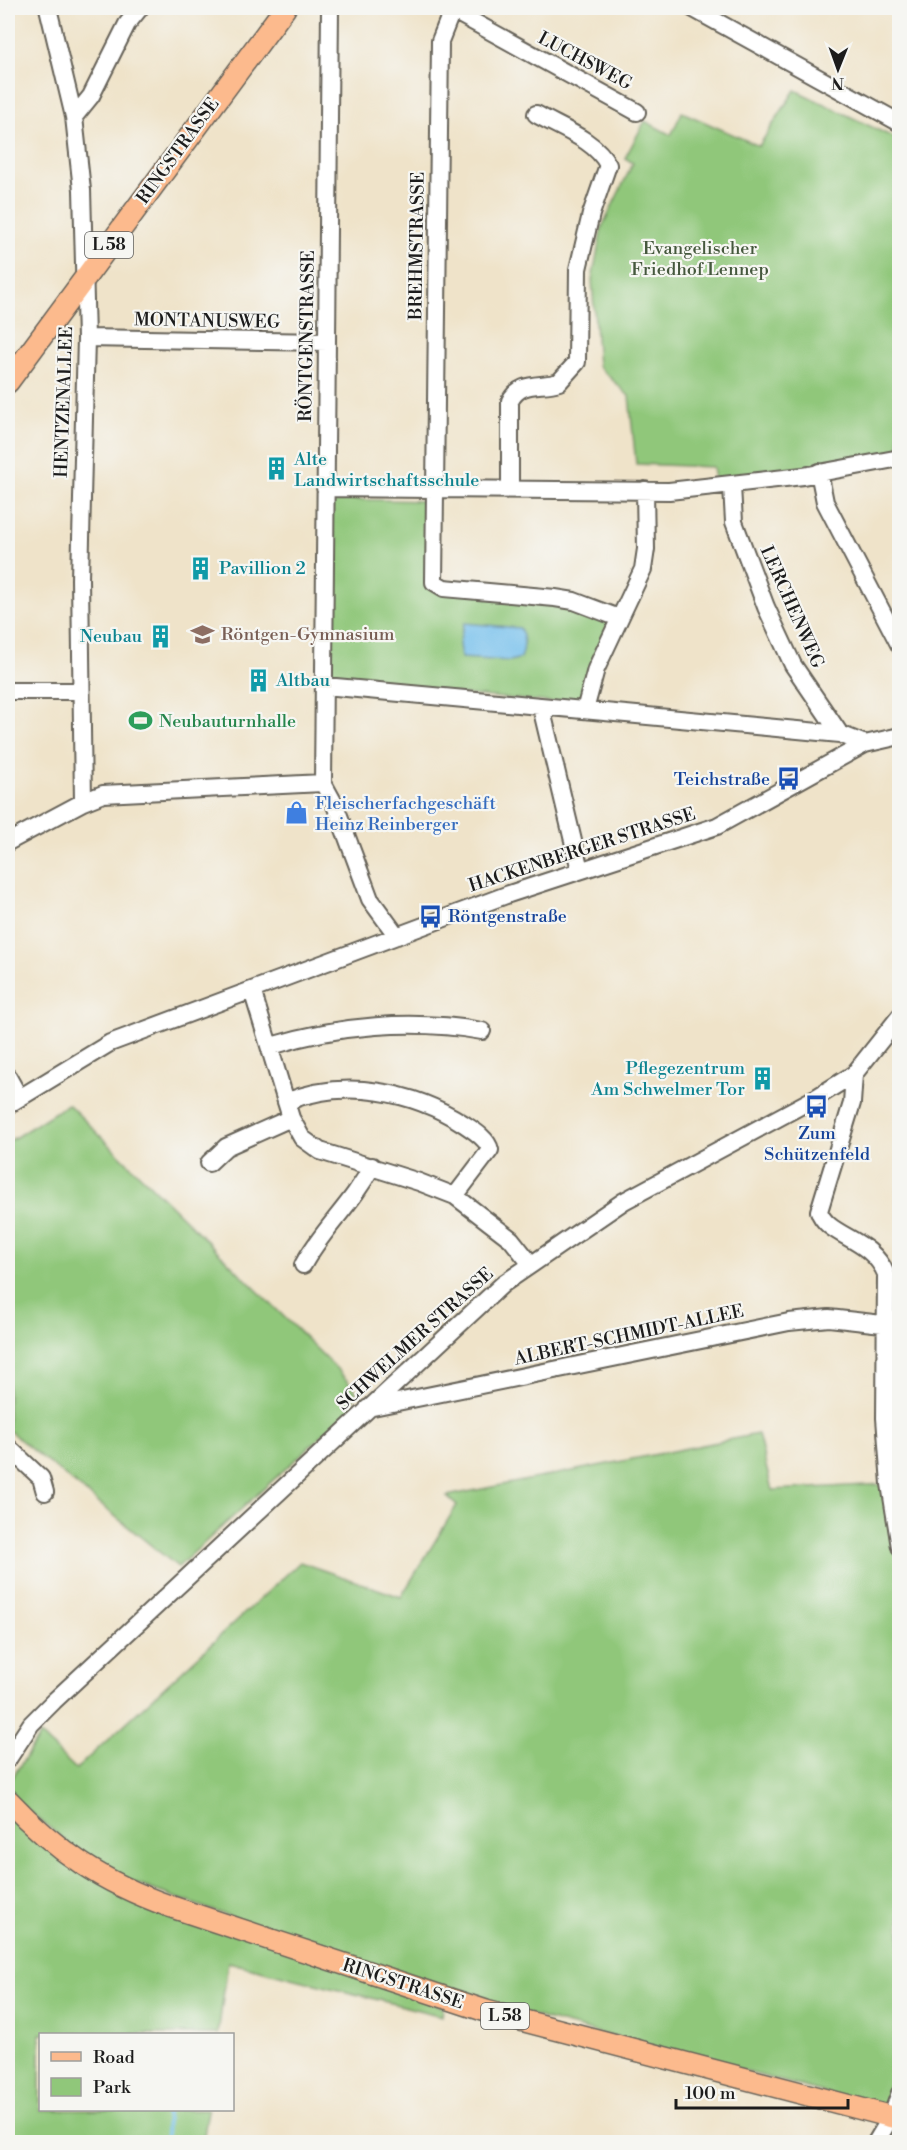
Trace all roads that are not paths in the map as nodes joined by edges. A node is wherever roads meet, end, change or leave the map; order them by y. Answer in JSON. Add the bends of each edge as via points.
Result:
{"nodes":[{"id":1,"x":48,"y":8,"type":"edge"},
{"id":2,"x":140,"y":8,"type":"edge"},
{"id":3,"x":285,"y":8,"type":"edge"},
{"id":4,"x":330,"y":8,"type":"edge"},
{"id":5,"x":692,"y":8,"type":"edge"},
{"id":6,"x":452,"y":9,"type":"edge"},
{"id":7,"x":637,"y":112,"type":"dead end"},
{"id":8,"x":536,"y":114,"type":"dead end"},
{"id":9,"x":74,"y":117,"type":"junction"},
{"id":10,"x":900,"y":123,"type":"edge"},
{"id":11,"x":85,"y":278,"type":"junction"},
{"id":12,"x":86,"y":338,"type":"junction"},
{"id":13,"x":327,"y":342,"type":"junction"},
{"id":14,"x":8,"y":382,"type":"edge"},
{"id":15,"x":900,"y":458,"type":"edge"},
{"id":16,"x":819,"y":472,"type":"junction"},
{"id":17,"x":732,"y":486,"type":"junction"},
{"id":18,"x":325,"y":488,"type":"junction"},
{"id":19,"x":434,"y":488,"type":"junction"},
{"id":20,"x":510,"y":489,"type":"junction"},
{"id":21,"x":645,"y":490,"type":"junction"},
{"id":22,"x":619,"y":618,"type":"junction"},
{"id":23,"x":900,"y":646,"type":"edge"},
{"id":24,"x":325,"y":686,"type":"junction"},
{"id":25,"x":8,"y":691,"type":"edge"},
{"id":26,"x":81,"y":691,"type":"junction"},
{"id":27,"x":541,"y":707,"type":"junction"},
{"id":28,"x":585,"y":710,"type":"junction"},
{"id":29,"x":840,"y":734,"type":"junction"},
{"id":30,"x":900,"y":736,"type":"edge"},
{"id":31,"x":865,"y":744,"type":"junction"},
{"id":32,"x":323,"y":783,"type":"junction"},
{"id":33,"x":83,"y":802,"type":"junction"},
{"id":34,"x":8,"y":843,"type":"edge"},
{"id":35,"x":580,"y":870,"type":"junction"},
{"id":36,"x":397,"y":936,"type":"junction"},
{"id":37,"x":252,"y":990,"type":"junction"},
{"id":38,"x":898,"y":1020,"type":"edge"},
{"id":39,"x":482,"y":1031,"type":"dead end"},
{"id":40,"x":271,"y":1046,"type":"junction"},
{"id":41,"x":854,"y":1074,"type":"junction"},
{"id":42,"x":8,"y":1077,"type":"edge"},
{"id":43,"x":14,"y":1101,"type":"edge"},
{"id":44,"x":289,"y":1110,"type":"junction"},
{"id":45,"x":209,"y":1163,"type":"dead end"},
{"id":46,"x":372,"y":1167,"type":"junction"},
{"id":47,"x":455,"y":1196,"type":"junction"},
{"id":48,"x":530,"y":1263,"type":"junction"},
{"id":49,"x":303,"y":1265,"type":"dead end"},
{"id":50,"x":893,"y":1325,"type":"edge"},
{"id":51,"x":367,"y":1409,"type":"junction"},
{"id":52,"x":8,"y":1447,"type":"edge"},
{"id":53,"x":45,"y":1492,"type":"dead end"},
{"id":54,"x":900,"y":1547,"type":"edge"},
{"id":55,"x":8,"y":1759,"type":"edge"},
{"id":56,"x":8,"y":1800,"type":"edge"},
{"id":57,"x":900,"y":2093,"type":"edge"},
{"id":58,"x":895,"y":2118,"type":"edge"},
{"id":59,"x":876,"y":2142,"type":"edge"}],
"edges":[{"from":1,"to":9,"type":"street","name":"HENTZENALLEE"},
{"from":2,"to":9,"type":"street","via":[[127,24],[91,96]]},
{"from":3,"to":11,"type":"main road","name":"RINGSTRASSE","number":"L 58"},
{"from":4,"to":13,"type":"street","name":"RÖNTGENSTRASSE"},
{"from":5,"to":10,"type":"street"},
{"from":6,"to":7,"type":"street","name":"LUCHSWEG"},
{"from":6,"to":19,"type":"street","name":"BREHMSTRASSE","via":[[440,41]]},
{"from":8,"to":20,"type":"street","via":[[603,153],[608,165],[578,269],[577,362],[560,382],[525,386],[513,395]]},
{"from":9,"to":11,"type":"street","name":"HENTZENALLEE","via":[[82,190]]},
{"from":11,"to":12,"type":"street","name":"HENTZENALLEE"},
{"from":11,"to":14,"type":"main road","name":"RINGSTRASSE","number":"L 58"},
{"from":12,"to":13,"type":"street","name":"MONTANUSWEG"},
{"from":12,"to":26,"type":"street","name":"HENTZENALLEE","via":[[81,469]]},
{"from":13,"to":18,"type":"street","name":"RÖNTGENSTRASSE"},
{"from":15,"to":16,"type":"street"},
{"from":16,"to":17,"type":"street"},
{"from":16,"to":23,"type":"street","via":[[825,502]]},
{"from":17,"to":21,"type":"street"},
{"from":17,"to":29,"type":"street","name":"LERCHENWEG","via":[[734,522],[774,626],[794,665]]},
{"from":18,"to":19,"type":"street"},
{"from":18,"to":24,"type":"street","name":"RÖNTGENSTRASSE"},
{"from":19,"to":20,"type":"street"},
{"from":19,"to":22,"type":"street","name":"BREHMSTRASSE","via":[[437,586],[564,600]]},
{"from":20,"to":21,"type":"street"},
{"from":21,"to":22,"type":"street","via":[[644,569]]},
{"from":22,"to":28,"type":"street","via":[[596,669]]},
{"from":24,"to":27,"type":"street"},
{"from":24,"to":32,"type":"street","name":"RÖNTGENSTRASSE"},
{"from":25,"to":26,"type":"street"},
{"from":26,"to":33,"type":"street","name":"HENTZENALLEE"},
{"from":27,"to":28,"type":"street"},
{"from":27,"to":35,"type":"street"},
{"from":28,"to":29,"type":"street"},
{"from":29,"to":31,"type":"street"},
{"from":30,"to":31,"type":"street","name":"HACKENBERGER STRASSE"},
{"from":31,"to":35,"type":"street","name":"HACKENBERGER STRASSE","via":[[717,826]]},
{"from":32,"to":33,"type":"street","via":[[103,794]]},
{"from":32,"to":36,"type":"street","name":"RÖNTGENSTRASSE","via":[[370,899]]},
{"from":33,"to":34,"type":"street"},
{"from":35,"to":36,"type":"street","name":"HACKENBERGER STRASSE"},
{"from":36,"to":37,"type":"street","name":"HACKENBERGER STRASSE"},
{"from":37,"to":40,"type":"street"},
{"from":37,"to":43,"type":"street","name":"HACKENBERGER STRASSE","via":[[110,1043]]},
{"from":38,"to":41,"type":"street","name":"SCHWELMER STRASSE"},
{"from":39,"to":40,"type":"street","via":[[452,1026],[372,1027]]},
{"from":40,"to":44,"type":"street"},
{"from":41,"to":48,"type":"street","name":"SCHWELMER STRASSE","via":[[624,1201]]},
{"from":41,"to":50,"type":"street","via":[[852,1103],[819,1212],[832,1227],[878,1256],[886,1274]]},
{"from":42,"to":43,"type":"street"},
{"from":44,"to":45,"type":"street","via":[[226,1147]]},
{"from":44,"to":46,"type":"street","via":[[302,1138],[313,1147]]},
{"from":44,"to":47,"type":"street","via":[[324,1091],[370,1091],[418,1101],[448,1114],[486,1141],[490,1150]]},
{"from":46,"to":47,"type":"street"},
{"from":46,"to":49,"type":"street"},
{"from":47,"to":48,"type":"street","via":[[511,1239]]},
{"from":48,"to":51,"type":"street","name":"SCHWELMER STRASSE"},
{"from":50,"to":51,"type":"street","name":"ALBERT-SCHMIDT-ALLEE","via":[[829,1318],[789,1322]]},
{"from":50,"to":54,"type":"street","via":[[885,1418]]},
{"from":51,"to":55,"type":"street","name":"SCHWELMER STRASSE","via":[[54,1701],[31,1724]]},
{"from":52,"to":53,"type":"street","via":[[41,1478]]},
{"from":56,"to":58,"type":"main road","name":"RINGSTRASSE","number":"L 58","via":[[69,1857],[106,1880],[161,1904],[477,2008]]},
{"from":57,"to":58,"type":"street"},
{"from":58,"to":59,"type":"street"}]}
